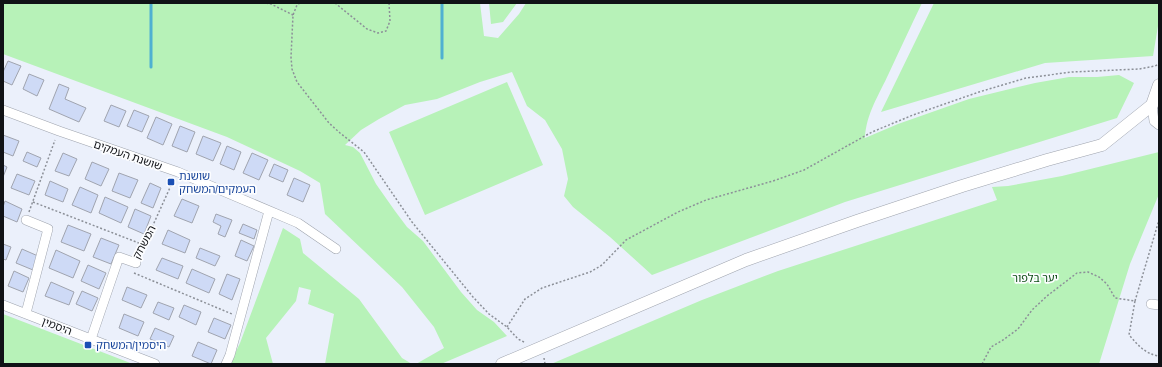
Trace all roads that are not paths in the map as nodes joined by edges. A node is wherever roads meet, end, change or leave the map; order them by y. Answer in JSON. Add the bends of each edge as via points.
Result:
{"nodes":[{"id":1,"x":1159,"y":85,"type":"edge"},
{"id":2,"x":1152,"y":105,"type":"junction"},
{"id":3,"x":3,"y":110,"type":"edge"},
{"id":4,"x":1159,"y":125,"type":"edge"},
{"id":5,"x":269,"y":211,"type":"junction"},
{"id":6,"x":26,"y":220,"type":"road end"},
{"id":7,"x":336,"y":249,"type":"dead end"},
{"id":8,"x":136,"y":263,"type":"road end"},
{"id":9,"x":3,"y":305,"type":"edge"},
{"id":10,"x":26,"y":313,"type":"junction"},
{"id":11,"x":91,"y":339,"type":"junction"},
{"id":12,"x":155,"y":364,"type":"edge"},
{"id":13,"x":226,"y":364,"type":"edge"},
{"id":14,"x":502,"y":364,"type":"edge"}],
"edges":[{"from":1,"to":2,"type":"main road"},
{"from":2,"to":4,"type":"street","via":[[1154,121]]},
{"from":2,"to":14,"type":"main road","via":[[1102,145],[962,186],[746,260]]},
{"from":3,"to":5,"type":"street","name":"שושנת העמקים","via":[[178,172]]},
{"from":5,"to":7,"type":"street","name":"שושנת העמקים","via":[[298,223]]},
{"from":5,"to":13,"type":"street"},
{"from":6,"to":10,"type":"street","via":[[48,229]]},
{"from":8,"to":11,"type":"street","name":"המשחק","via":[[119,257]]},
{"from":9,"to":10,"type":"street","name":"היסמין"},
{"from":10,"to":11,"type":"street","name":"היסמין"},
{"from":11,"to":12,"type":"street","name":"היסמין"}]}
